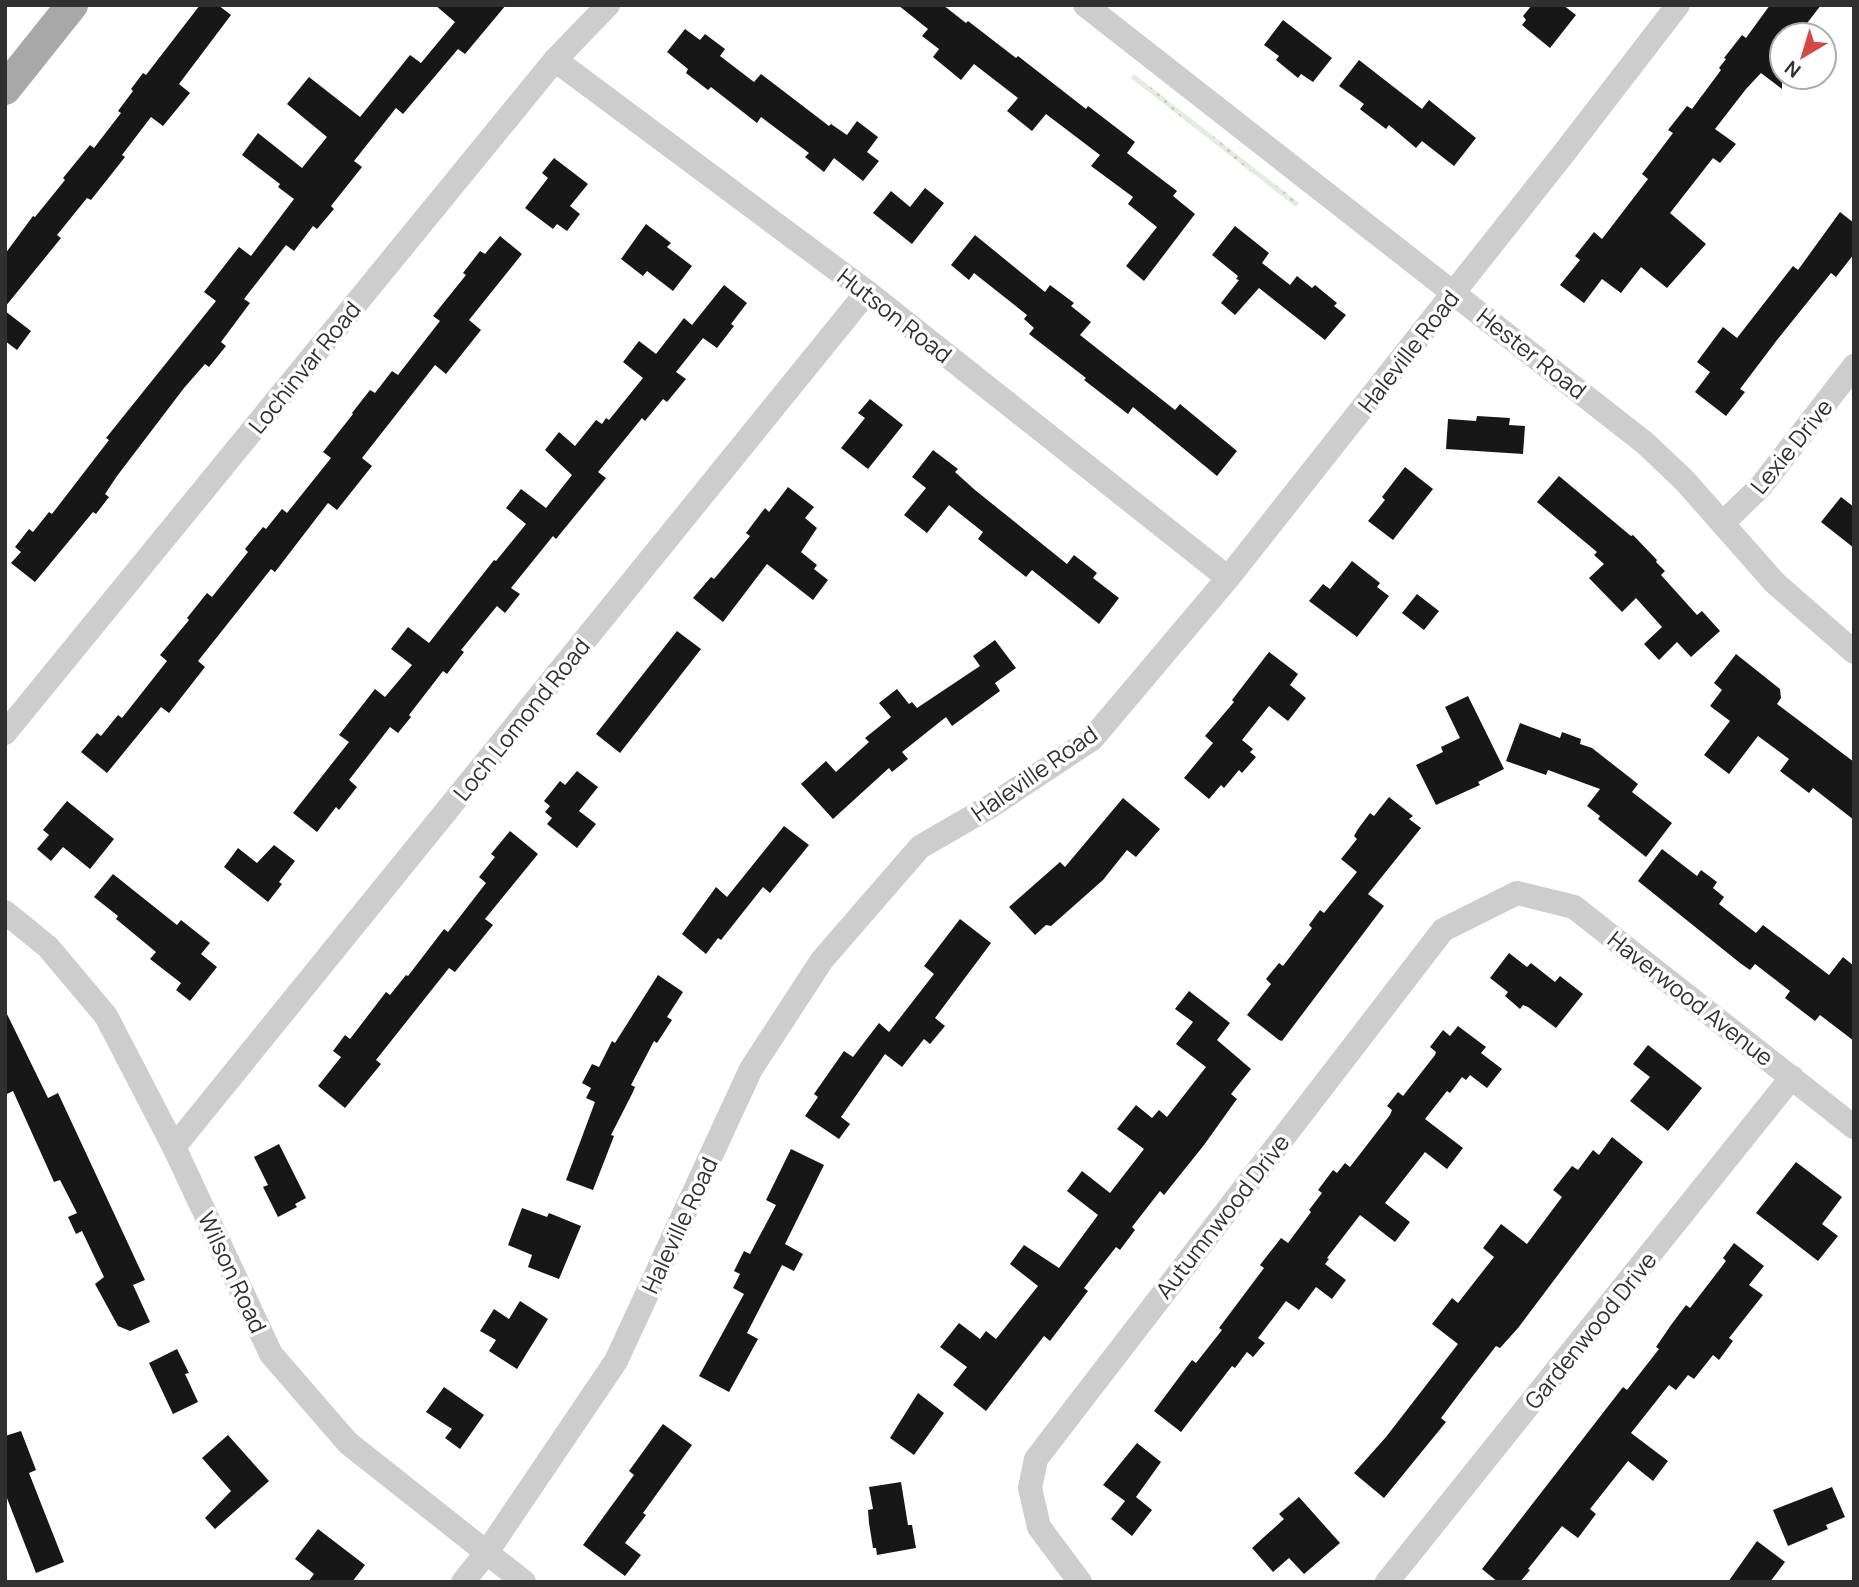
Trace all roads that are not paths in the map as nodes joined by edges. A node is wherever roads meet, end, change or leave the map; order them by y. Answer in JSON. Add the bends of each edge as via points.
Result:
{"nodes":[{"id":1,"x":72,"y":5,"type":"edge"},
{"id":2,"x":608,"y":5,"type":"edge"},
{"id":3,"x":1085,"y":5,"type":"edge"},
{"id":4,"x":1678,"y":5,"type":"edge"},
{"id":5,"x":555,"y":60,"type":"junction"},
{"id":6,"x":5,"y":89,"type":"edge"},
{"id":7,"x":867,"y":292,"type":"junction"},
{"id":8,"x":1454,"y":292,"type":"junction"},
{"id":9,"x":1854,"y":366,"type":"edge"},
{"id":10,"x":1724,"y":522,"type":"junction"},
{"id":11,"x":1228,"y":579,"type":"junction"},
{"id":12,"x":1854,"y":652,"type":"edge"},
{"id":13,"x":5,"y":733,"type":"edge"},
{"id":14,"x":1517,"y":893,"type":"joint"},
{"id":15,"x":5,"y":912,"type":"edge"},
{"id":16,"x":1792,"y":1077,"type":"junction"},
{"id":17,"x":1854,"y":1127,"type":"edge"},
{"id":18,"x":174,"y":1147,"type":"junction"},
{"id":19,"x":487,"y":1552,"type":"junction"},
{"id":20,"x":463,"y":1582,"type":"edge"},
{"id":21,"x":524,"y":1582,"type":"edge"},
{"id":22,"x":1080,"y":1582,"type":"edge"},
{"id":23,"x":1387,"y":1582,"type":"edge"}],
"edges":[{"from":1,"to":6,"type":"main road"},
{"from":2,"to":5,"type":"street","name":"Lochinvar Road"},
{"from":3,"to":8,"type":"street","name":"Hester Road"},
{"from":4,"to":8,"type":"street","name":"Haleville Road"},
{"from":5,"to":7,"type":"street","name":"Hutson Road"},
{"from":5,"to":13,"type":"street","name":"Lochinvar Road"},
{"from":7,"to":11,"type":"street","name":"Hutson Road"},
{"from":7,"to":18,"type":"street","name":"Loch Lomond Road"},
{"from":8,"to":10,"type":"street","name":"Hester Road","via":[[1645,443]]},
{"from":8,"to":11,"type":"street","name":"Haleville Road"},
{"from":9,"to":10,"type":"street","name":"Lexie Drive","via":[[1761,486]]},
{"from":10,"to":12,"type":"street","name":"Hester Road","via":[[1775,583]]},
{"from":11,"to":19,"type":"street","name":"Haleville Road","via":[[1092,739],[992,806],[920,847],[822,960],[751,1069],[616,1362]]},
{"from":14,"to":16,"type":"street","name":"Haverwood Avenue","via":[[1574,906]]},
{"from":14,"to":22,"type":"street","name":"Autumnwood Drive","via":[[1443,930],[1036,1460],[1030,1488],[1039,1527]]},
{"from":15,"to":18,"type":"street","name":"Wilson Road","via":[[48,947],[106,1016]]},
{"from":16,"to":17,"type":"street","name":"Haverwood Avenue"},
{"from":16,"to":23,"type":"street","name":"Gardenwood Drive"},
{"from":18,"to":19,"type":"street","name":"Wilson Road","via":[[271,1354],[348,1443]]},
{"from":19,"to":20,"type":"street","name":"Haleville Road"},
{"from":19,"to":21,"type":"street","name":"Wilson Road"}]}
